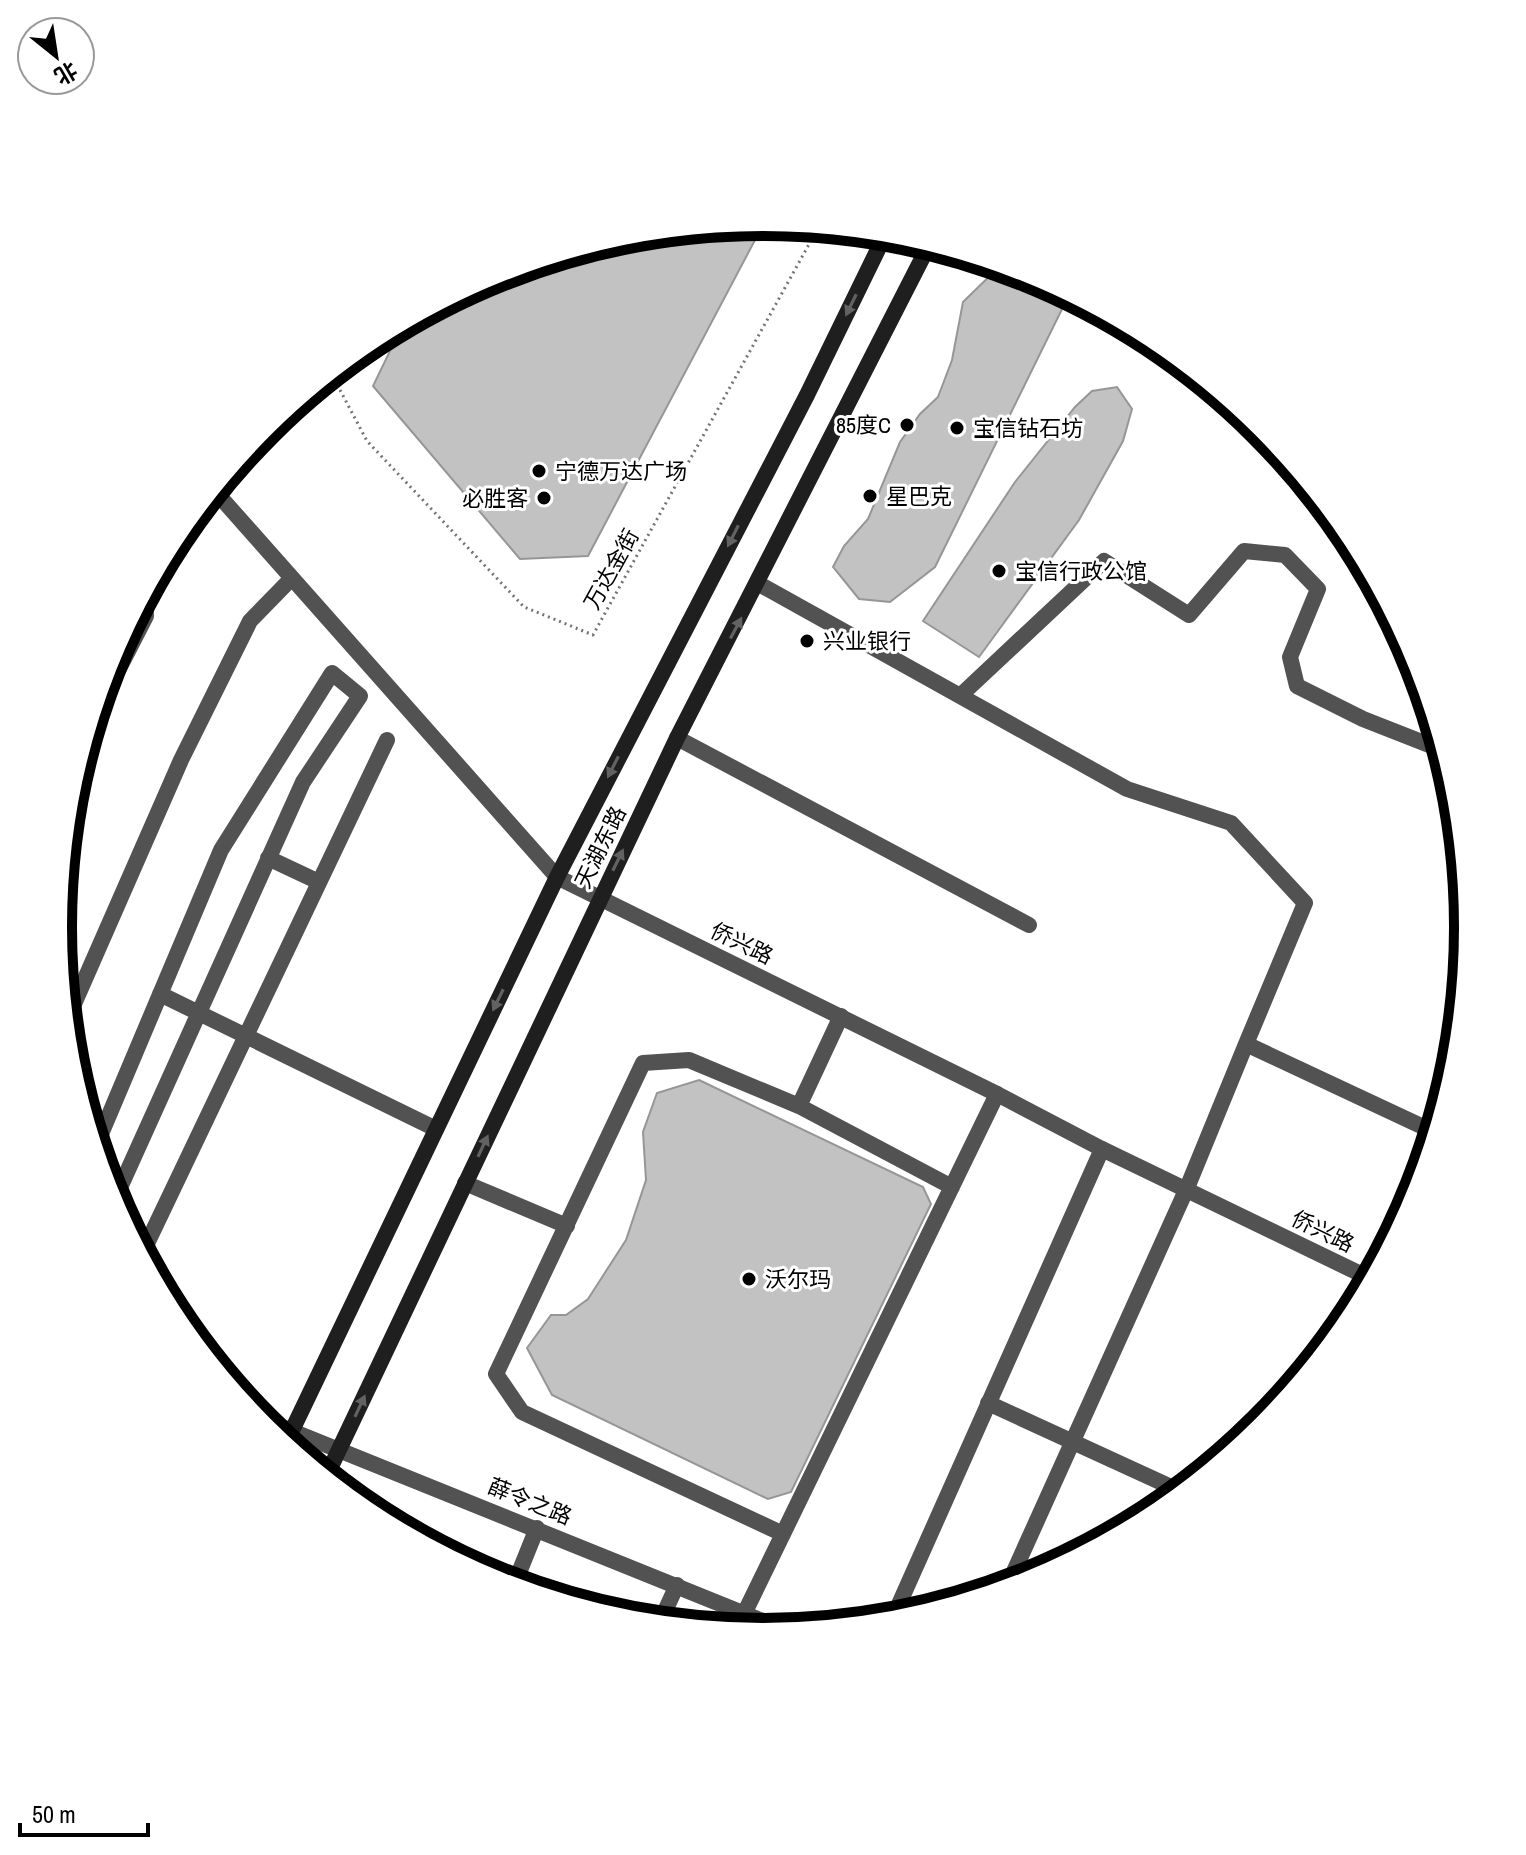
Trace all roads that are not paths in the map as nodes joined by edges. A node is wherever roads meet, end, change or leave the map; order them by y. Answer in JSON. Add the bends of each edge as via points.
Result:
{"nodes":[{"id":1,"x":879,"y":247,"type":"edge"},
{"id":2,"x":924,"y":256,"type":"edge"},
{"id":3,"x":221,"y":499,"type":"edge"},
{"id":4,"x":290,"y":580,"type":"junction"},
{"id":5,"x":759,"y":584,"type":"junction"},
{"id":6,"x":961,"y":695,"type":"junction"},
{"id":7,"x":677,"y":738,"type":"junction"},
{"id":8,"x":387,"y":740,"type":"dead end"},
{"id":9,"x":1429,"y":745,"type":"edge"},
{"id":10,"x":268,"y":858,"type":"junction"},
{"id":11,"x":557,"y":877,"type":"junction"},
{"id":12,"x":319,"y":882,"type":"junction"},
{"id":13,"x":600,"y":898,"type":"junction"},
{"id":14,"x":1029,"y":925,"type":"dead end"},
{"id":15,"x":160,"y":994,"type":"junction"},
{"id":16,"x":76,"y":1000,"type":"edge"},
{"id":17,"x":199,"y":1012,"type":"junction"},
{"id":18,"x":841,"y":1016,"type":"junction"},
{"id":19,"x":247,"y":1034,"type":"junction"},
{"id":20,"x":1246,"y":1044,"type":"junction"},
{"id":21,"x":997,"y":1094,"type":"junction"},
{"id":22,"x":799,"y":1106,"type":"junction"},
{"id":23,"x":1424,"y":1127,"type":"edge"},
{"id":24,"x":436,"y":1129,"type":"junction"},
{"id":25,"x":103,"y":1130,"type":"edge"},
{"id":26,"x":1102,"y":1149,"type":"junction"},
{"id":27,"x":465,"y":1183,"type":"junction"},
{"id":28,"x":122,"y":1184,"type":"edge"},
{"id":29,"x":952,"y":1187,"type":"junction"},
{"id":30,"x":1187,"y":1188,"type":"junction"},
{"id":31,"x":567,"y":1226,"type":"junction"},
{"id":32,"x":148,"y":1242,"type":"edge"},
{"id":33,"x":1361,"y":1274,"type":"edge"},
{"id":34,"x":988,"y":1403,"type":"junction"},
{"id":35,"x":291,"y":1432,"type":"edge"},
{"id":36,"x":299,"y":1439,"type":"edge"},
{"id":37,"x":1072,"y":1443,"type":"junction"},
{"id":38,"x":340,"y":1448,"type":"junction"},
{"id":39,"x":331,"y":1467,"type":"edge"},
{"id":40,"x":1169,"y":1486,"type":"edge"},
{"id":41,"x":537,"y":1528,"type":"junction"},
{"id":42,"x":783,"y":1534,"type":"junction"},
{"id":43,"x":1014,"y":1571,"type":"edge"},
{"id":44,"x":519,"y":1573,"type":"edge"},
{"id":45,"x":677,"y":1585,"type":"junction"},
{"id":46,"x":899,"y":1605,"type":"edge"},
{"id":47,"x":665,"y":1612,"type":"edge"},
{"id":48,"x":745,"y":1612,"type":"junction"},
{"id":49,"x":758,"y":1618,"type":"edge"}],
"edges":[{"from":1,"to":11,"type":"main road","name":"天湖东路","one_way":true},
{"from":2,"to":5,"type":"main road","name":"天湖东路"},
{"from":3,"to":4,"type":"street","name":"侨兴路"},
{"from":4,"to":11,"type":"street","name":"侨兴路"},
{"from":4,"to":16,"type":"street","via":[[250,621],[181,760]]},
{"from":5,"to":6,"type":"street"},
{"from":7,"to":5,"type":"main road","name":"天湖东路","one_way":true},
{"from":6,"to":9,"type":"street","via":[[1104,561],[1189,615],[1244,551],[1285,555],[1318,589],[1290,657],[1297,686]]},
{"from":6,"to":20,"type":"street","via":[[1127,789],[1231,823],[1305,903]]},
{"from":13,"to":7,"type":"main road","name":"天湖东路","one_way":true},
{"from":7,"to":14,"type":"street"},
{"from":8,"to":12,"type":"street"},
{"from":10,"to":12,"type":"street"},
{"from":10,"to":15,"type":"street","via":[[303,782],[360,696],[332,673],[221,850]]},
{"from":10,"to":17,"type":"street"},
{"from":11,"to":13,"type":"street","name":"侨兴路"},
{"from":11,"to":24,"type":"main road","name":"天湖东路","one_way":true},
{"from":12,"to":19,"type":"street"},
{"from":13,"to":18,"type":"street","name":"侨兴路"},
{"from":27,"to":13,"type":"main road","name":"天湖东路","one_way":true},
{"from":15,"to":17,"type":"street"},
{"from":15,"to":25,"type":"street"},
{"from":17,"to":19,"type":"street"},
{"from":17,"to":28,"type":"street"},
{"from":18,"to":21,"type":"street","name":"侨兴路"},
{"from":18,"to":22,"type":"street"},
{"from":19,"to":24,"type":"street"},
{"from":19,"to":32,"type":"street"},
{"from":20,"to":23,"type":"street"},
{"from":20,"to":30,"type":"street"},
{"from":21,"to":26,"type":"street","name":"侨兴路"},
{"from":21,"to":29,"type":"street"},
{"from":22,"to":29,"type":"street"},
{"from":22,"to":31,"type":"street","via":[[689,1060],[643,1063]]},
{"from":24,"to":35,"type":"main road","name":"天湖东路"},
{"from":26,"to":30,"type":"street","name":"侨兴路"},
{"from":26,"to":34,"type":"street"},
{"from":27,"to":31,"type":"street"},
{"from":38,"to":27,"type":"main road","name":"天湖东路","one_way":true},
{"from":29,"to":42,"type":"street"},
{"from":30,"to":33,"type":"street","name":"侨兴路"},
{"from":30,"to":37,"type":"street"},
{"from":31,"to":42,"type":"street","via":[[496,1374],[522,1412]]},
{"from":34,"to":37,"type":"street"},
{"from":34,"to":46,"type":"street"},
{"from":36,"to":38,"type":"street","name":"薛令之路"},
{"from":37,"to":40,"type":"street"},
{"from":37,"to":43,"type":"street"},
{"from":38,"to":39,"type":"main road","name":"天湖东路"},
{"from":38,"to":41,"type":"street","name":"薛令之路"},
{"from":41,"to":44,"type":"street"},
{"from":41,"to":45,"type":"street","name":"薛令之路"},
{"from":42,"to":48,"type":"street"},
{"from":45,"to":47,"type":"street"},
{"from":45,"to":48,"type":"street","name":"薛令之路"},
{"from":48,"to":49,"type":"street","name":"薛令之路"}]}
